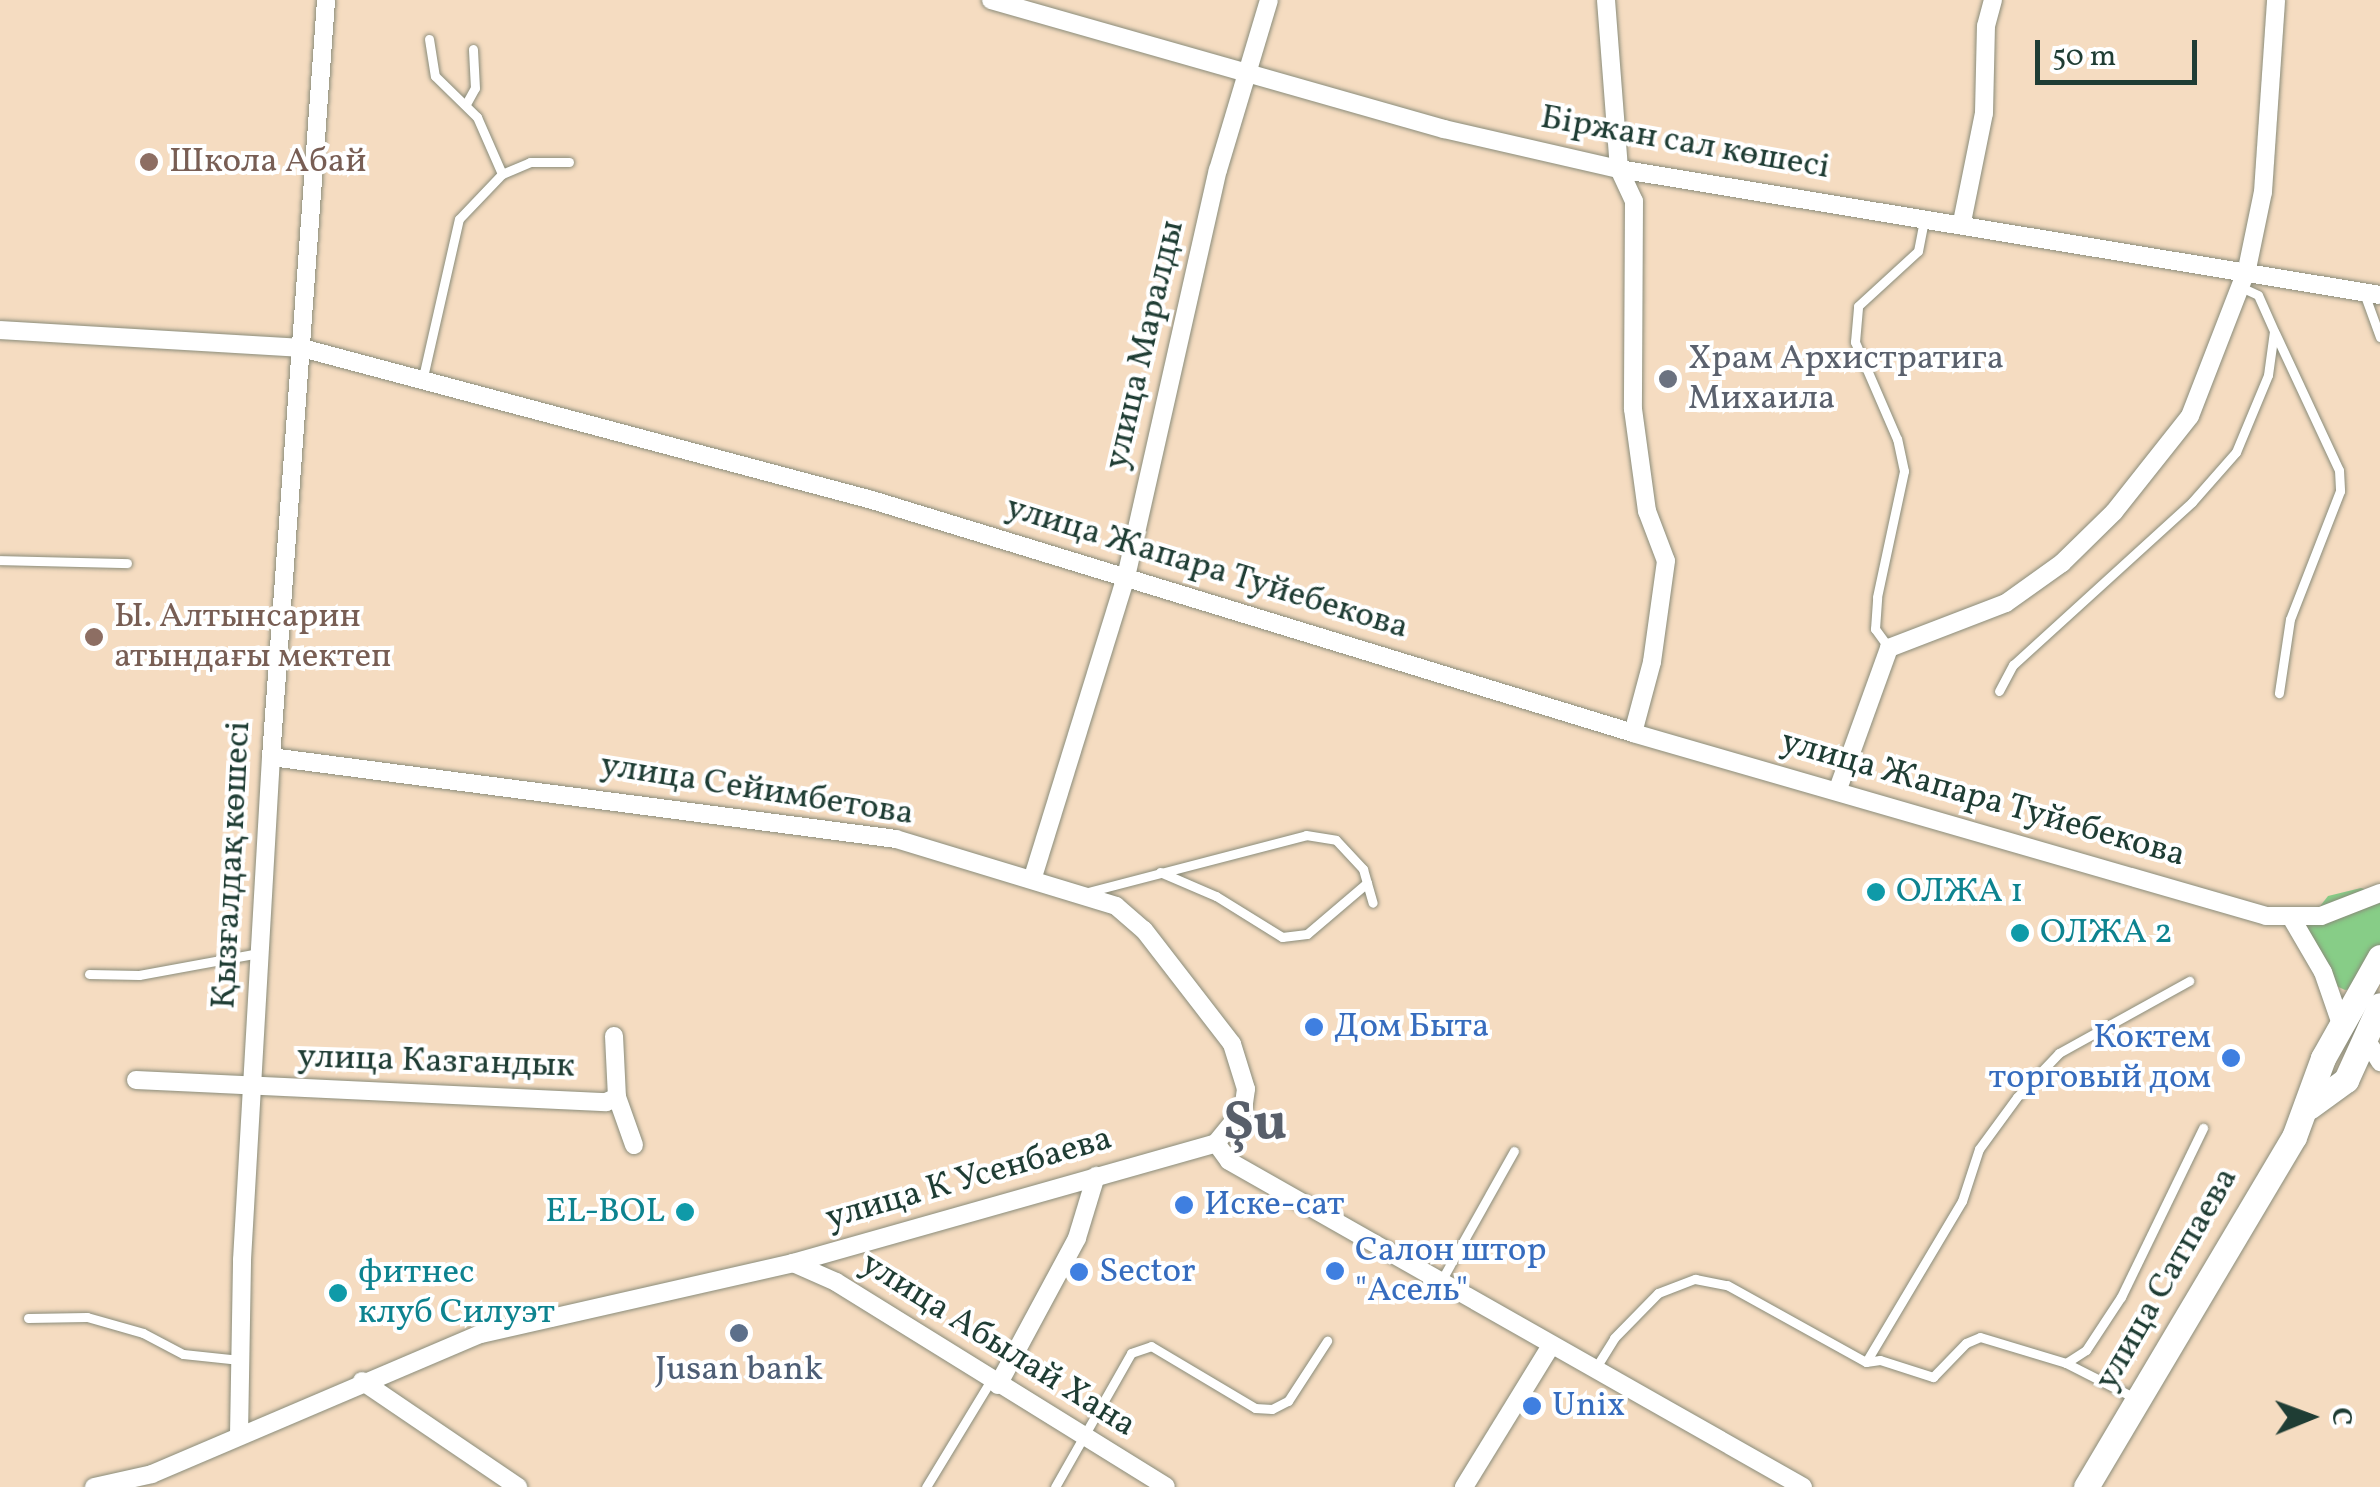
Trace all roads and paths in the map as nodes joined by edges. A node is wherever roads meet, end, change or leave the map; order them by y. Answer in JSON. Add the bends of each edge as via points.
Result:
{"nodes":[{"id":1,"x":326,"y":0,"type":"edge"},
{"id":2,"x":991,"y":0,"type":"edge"},
{"id":3,"x":1269,"y":0,"type":"edge"},
{"id":4,"x":1606,"y":0,"type":"edge"},
{"id":5,"x":1993,"y":0,"type":"edge"},
{"id":6,"x":2276,"y":0,"type":"edge"},
{"id":7,"x":429,"y":39,"type":"dead end"},
{"id":8,"x":473,"y":49,"type":"dead end"},
{"id":9,"x":1248,"y":69,"type":"junction"},
{"id":10,"x":466,"y":104,"type":"junction"},
{"id":11,"x":569,"y":162,"type":"dead end"},
{"id":12,"x":1619,"y":169,"type":"junction"},
{"id":13,"x":502,"y":174,"type":"junction"},
{"id":14,"x":1925,"y":217,"type":"junction"},
{"id":15,"x":1962,"y":222,"type":"junction"},
{"id":16,"x":2244,"y":278,"type":"junction"},
{"id":17,"x":2372,"y":294,"type":"edge"},
{"id":18,"x":0,"y":330,"type":"edge"},
{"id":19,"x":2274,"y":331,"type":"junction"},
{"id":20,"x":2380,"y":338,"type":"edge"},
{"id":21,"x":302,"y":348,"type":"junction"},
{"id":22,"x":423,"y":378,"type":"junction"},
{"id":23,"x":0,"y":560,"type":"edge"},
{"id":24,"x":126,"y":563,"type":"dead end"},
{"id":25,"x":1126,"y":577,"type":"junction"},
{"id":26,"x":1890,"y":648,"type":"junction"},
{"id":27,"x":1999,"y":691,"type":"dead end"},
{"id":28,"x":2280,"y":693,"type":"dead end"},
{"id":29,"x":1633,"y":733,"type":"junction"},
{"id":30,"x":271,"y":757,"type":"junction"},
{"id":31,"x":1838,"y":788,"type":"junction"},
{"id":32,"x":1158,"y":872,"type":"junction"},
{"id":33,"x":1033,"y":876,"type":"junction"},
{"id":34,"x":1366,"y":883,"type":"junction"},
{"id":35,"x":2380,"y":892,"type":"edge"},
{"id":36,"x":1082,"y":894,"type":"junction"},
{"id":37,"x":1374,"y":903,"type":"dead end"},
{"id":38,"x":2292,"y":919,"type":"junction"},
{"id":39,"x":259,"y":953,"type":"junction"},
{"id":40,"x":2380,"y":957,"type":"edge"},
{"id":41,"x":90,"y":974,"type":"dead end"},
{"id":42,"x":2189,"y":981,"type":"dead end"},
{"id":43,"x":2380,"y":1005,"type":"edge"},
{"id":44,"x":2352,"y":1030,"type":"junction"},
{"id":45,"x":614,"y":1036,"type":"dead end"},
{"id":46,"x":2380,"y":1062,"type":"edge"},
{"id":47,"x":136,"y":1080,"type":"dead end"},
{"id":48,"x":252,"y":1087,"type":"junction"},
{"id":49,"x":617,"y":1097,"type":"junction"},
{"id":50,"x":2203,"y":1128,"type":"dead end"},
{"id":51,"x":1216,"y":1142,"type":"junction"},
{"id":52,"x":634,"y":1145,"type":"dead end"},
{"id":53,"x":1514,"y":1151,"type":"dead end"},
{"id":54,"x":1096,"y":1176,"type":"junction"},
{"id":55,"x":793,"y":1263,"type":"junction"},
{"id":56,"x":1440,"y":1284,"type":"junction"},
{"id":57,"x":28,"y":1318,"type":"dead end"},
{"id":58,"x":1327,"y":1341,"type":"dead end"},
{"id":59,"x":1550,"y":1348,"type":"junction"},
{"id":60,"x":240,"y":1360,"type":"junction"},
{"id":61,"x":1866,"y":1362,"type":"junction"},
{"id":62,"x":2066,"y":1363,"type":"junction"},
{"id":63,"x":1594,"y":1372,"type":"junction"},
{"id":64,"x":362,"y":1381,"type":"junction"},
{"id":65,"x":994,"y":1382,"type":"junction"},
{"id":66,"x":2137,"y":1399,"type":"junction"},
{"id":67,"x":239,"y":1434,"type":"junction"},
{"id":68,"x":1084,"y":1437,"type":"junction"},
{"id":69,"x":94,"y":1487,"type":"edge"},
{"id":70,"x":518,"y":1487,"type":"edge"},
{"id":71,"x":926,"y":1487,"type":"edge"},
{"id":72,"x":1055,"y":1487,"type":"edge"},
{"id":73,"x":1166,"y":1487,"type":"edge"},
{"id":74,"x":1464,"y":1487,"type":"edge"},
{"id":75,"x":1803,"y":1487,"type":"edge"},
{"id":76,"x":2086,"y":1487,"type":"edge"}],
"edges":[{"from":1,"to":21,"type":"street","name":"Қызғалдақ көшесі"},
{"from":2,"to":9,"type":"street","name":"Біржан сал көшесі"},
{"from":3,"to":9,"type":"street","name":"улица Маралды"},
{"from":4,"to":12,"type":"street"},
{"from":5,"to":15,"type":"street","via":[[1979,145]]},
{"from":6,"to":16,"type":"street","via":[[2263,192]]},
{"from":7,"to":10,"type":"lane","via":[[435,76]]},
{"from":8,"to":10,"type":"lane","via":[[475,88]]},
{"from":9,"to":12,"type":"street","name":"Біржан сал көшесі","via":[[1444,128]]},
{"from":9,"to":25,"type":"street","name":"улица Маралды","via":[[1218,170]]},
{"from":10,"to":13,"type":"lane"},
{"from":11,"to":13,"type":"lane","via":[[530,162]]},
{"from":12,"to":14,"type":"street","name":"Біржан сал көшесі"},
{"from":12,"to":29,"type":"street","via":[[1634,200],[1636,442],[1647,510],[1666,561],[1652,662]]},
{"from":13,"to":22,"type":"lane","via":[[460,219]]},
{"from":14,"to":15,"type":"street","name":"Біржан сал көшесі"},
{"from":14,"to":26,"type":"lane","via":[[1918,252],[1858,306],[1855,342],[1904,471],[1877,597],[1875,629]]},
{"from":15,"to":16,"type":"street","name":"Біржан сал көшесі"},
{"from":16,"to":17,"type":"street","name":"Біржан сал көшесі"},
{"from":16,"to":19,"type":"lane"},
{"from":16,"to":26,"type":"street","via":[[2190,416],[2114,512],[2006,603]]},
{"from":17,"to":20,"type":"lane"},
{"from":18,"to":21,"type":"street","name":"улица Жапара Туйебекова"},
{"from":19,"to":27,"type":"lane","via":[[2268,375],[2236,452],[2192,502],[2013,665]]},
{"from":19,"to":28,"type":"lane","via":[[2339,470],[2340,491],[2290,619]]},
{"from":21,"to":22,"type":"street","name":"улица Жапара Туйебекова"},
{"from":21,"to":30,"type":"street","name":"Қызғалдақ көшесі"},
{"from":22,"to":25,"type":"street","name":"улица Жапара Туйебекова"},
{"from":23,"to":24,"type":"lane"},
{"from":25,"to":29,"type":"street","name":"улица Жапара Туйебекова"},
{"from":25,"to":33,"type":"street","name":"улица Маралды"},
{"from":26,"to":31,"type":"street"},
{"from":29,"to":31,"type":"street","name":"улица Жапара Туйебекова"},
{"from":30,"to":33,"type":"street","name":"улица Сейимбетова","via":[[896,839],[959,863]]},
{"from":30,"to":39,"type":"street","name":"Қызғалдақ көшесі"},
{"from":31,"to":38,"type":"street","name":"улица Жапара Туйебекова","via":[[2015,846]]},
{"from":32,"to":34,"type":"lane","via":[[1306,835],[1336,840]]},
{"from":32,"to":34,"type":"lane","via":[[1216,896],[1282,938],[1307,934]]},
{"from":32,"to":36,"type":"lane"},
{"from":33,"to":36,"type":"street","name":"улица Сейимбетова"},
{"from":34,"to":37,"type":"lane"},
{"from":35,"to":38,"type":"street","name":"улица Жапара Туйебекова","via":[[2322,916]]},
{"from":36,"to":51,"type":"street","name":"улица Сейимбетова","via":[[1116,906],[1144,930],[1232,1044],[1246,1088],[1243,1110]]},
{"from":38,"to":44,"type":"street"},
{"from":39,"to":41,"type":"lane","via":[[139,975]]},
{"from":39,"to":48,"type":"street","name":"Қызғалдақ көшесі"},
{"from":40,"to":44,"type":"street","name":"улица Сатпаева"},
{"from":42,"to":61,"type":"lane","via":[[2060,1052],[2018,1097],[1979,1149],[1962,1201]]},
{"from":43,"to":44,"type":"street","name":"улица Сатпаева"},
{"from":44,"to":46,"type":"street"},
{"from":44,"to":66,"type":"street","name":"улица Сатпаева"},
{"from":45,"to":49,"type":"street"},
{"from":47,"to":48,"type":"street","name":"улица Казгандык"},
{"from":48,"to":49,"type":"street","name":"улица Казгандык"},
{"from":48,"to":60,"type":"street","name":"Қызғалдақ көшесі"},
{"from":49,"to":52,"type":"street"},
{"from":50,"to":62,"type":"lane","via":[[2121,1298],[2086,1350]]},
{"from":51,"to":54,"type":"street","name":"улица К Усенбаева"},
{"from":51,"to":56,"type":"street","via":[[1229,1162]]},
{"from":53,"to":56,"type":"lane"},
{"from":54,"to":55,"type":"street","name":"улица К Усенбаева"},
{"from":54,"to":65,"type":"street","via":[[1077,1238]]},
{"from":55,"to":64,"type":"street","name":"улица К Усенбаева","via":[[481,1334]]},
{"from":55,"to":65,"type":"street","name":"улица Абылай Хана","via":[[836,1282]]},
{"from":56,"to":59,"type":"street"},
{"from":57,"to":60,"type":"lane","via":[[87,1317],[143,1333],[183,1354]]},
{"from":58,"to":68,"type":"lane","via":[[1288,1401],[1272,1409],[1255,1408],[1151,1346],[1131,1354]]},
{"from":59,"to":63,"type":"street"},
{"from":59,"to":74,"type":"street"},
{"from":60,"to":67,"type":"street","name":"Қызғалдақ көшесі"},
{"from":61,"to":62,"type":"lane","via":[[1880,1360],[1933,1377],[1980,1337]]},
{"from":61,"to":63,"type":"lane","via":[[1727,1285],[1695,1279],[1658,1294],[1614,1338]]},
{"from":62,"to":66,"type":"lane"},
{"from":63,"to":75,"type":"street"},
{"from":64,"to":67,"type":"street","name":"улица К Усенбаева"},
{"from":64,"to":70,"type":"street"},
{"from":65,"to":68,"type":"street","name":"улица Абылай Хана"},
{"from":65,"to":71,"type":"lane"},
{"from":66,"to":76,"type":"street","name":"улица Сатпаева"},
{"from":67,"to":69,"type":"street","name":"улица К Усенбаева","via":[[152,1474]]},
{"from":68,"to":72,"type":"lane"},
{"from":68,"to":73,"type":"street","name":"улица Абылай Хана"}]}
